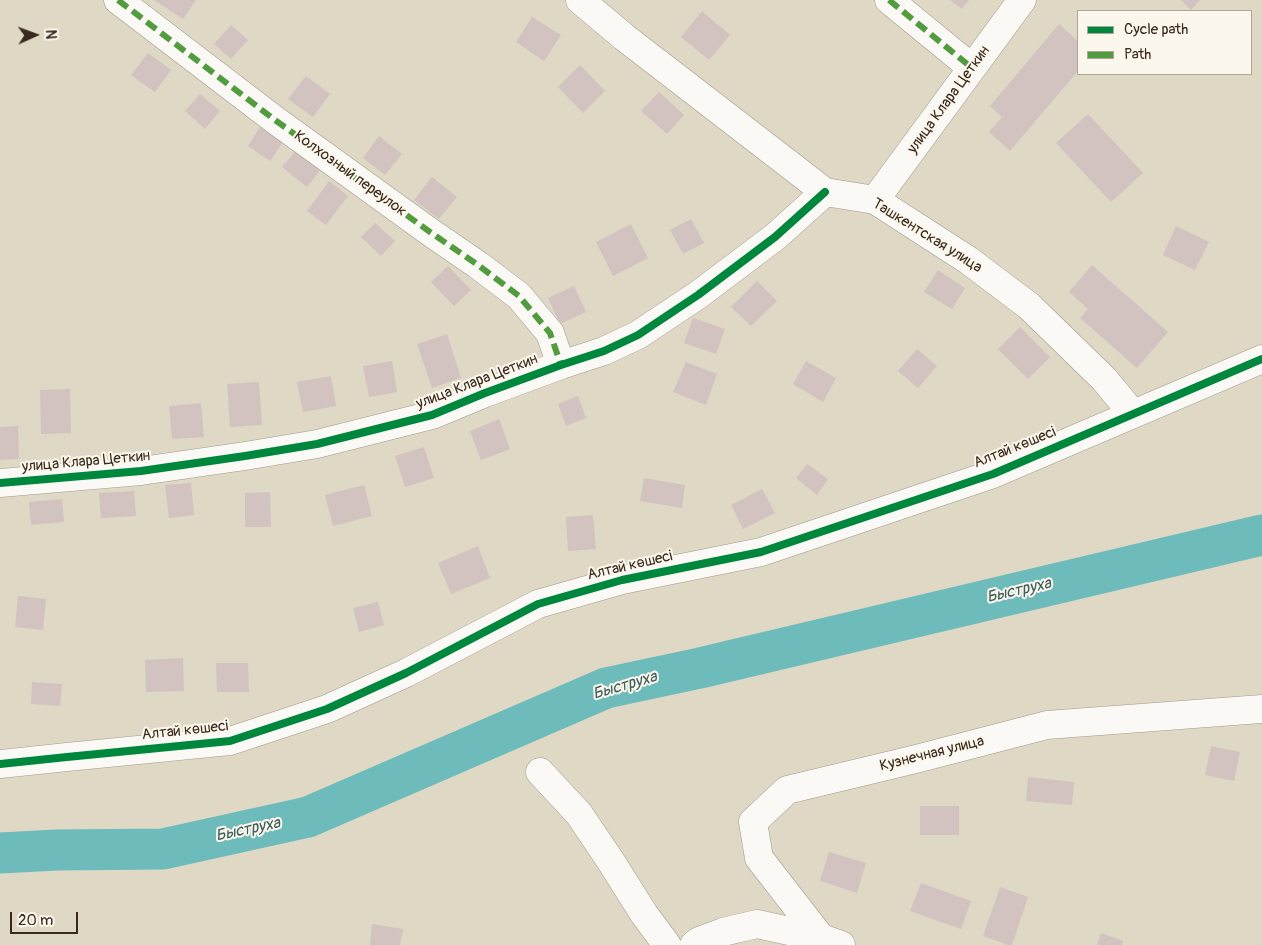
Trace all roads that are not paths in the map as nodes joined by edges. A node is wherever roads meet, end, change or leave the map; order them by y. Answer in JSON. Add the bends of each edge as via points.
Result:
{"nodes":[{"id":1,"x":118,"y":0,"type":"edge"},
{"id":2,"x":580,"y":0,"type":"edge"},
{"id":3,"x":888,"y":0,"type":"edge"},
{"id":4,"x":1022,"y":0,"type":"edge"},
{"id":5,"x":972,"y":68,"type":"junction"},
{"id":6,"x":824,"y":192,"type":"junction"},
{"id":7,"x":875,"y":200,"type":"junction"},
{"id":8,"x":1262,"y":359,"type":"edge"},
{"id":9,"x":561,"y":365,"type":"junction"},
{"id":10,"x":1133,"y":414,"type":"junction"},
{"id":11,"x":0,"y":483,"type":"edge"},
{"id":12,"x":1262,"y":709,"type":"edge"},
{"id":13,"x":0,"y":764,"type":"edge"},
{"id":14,"x":540,"y":772,"type":"dead end"},
{"id":15,"x":831,"y":941,"type":"edge"},
{"id":16,"x":667,"y":945,"type":"edge"},
{"id":17,"x":694,"y":945,"type":"edge"}],
"edges":[{"from":1,"to":9,"type":"street","name":"Колхозный переулок","via":[[283,126],[519,296],[550,333]]},
{"from":2,"to":6,"type":"street","name":"Ташкентская улица"},
{"from":3,"to":5,"type":"street"},
{"from":4,"to":5,"type":"street","name":"улица Клара Цеткин"},
{"from":5,"to":7,"type":"street","name":"улица Клара Цеткин"},
{"from":6,"to":7,"type":"street","name":"Ташкентская улица"},
{"from":6,"to":9,"type":"street","name":"улица Клара Цеткин","via":[[775,237],[638,335],[604,351]]},
{"from":7,"to":10,"type":"street","name":"Ташкентская улица","via":[[968,260],[1029,306],[1104,379]]},
{"from":8,"to":10,"type":"street","name":"Алтай көшесі"},
{"from":9,"to":11,"type":"street","name":"улица Клара Цеткин","via":[[432,415],[317,444],[141,471]]},
{"from":10,"to":13,"type":"street","name":"Алтай көшесі","via":[[992,474],[761,552],[622,580],[538,604],[406,673],[327,709],[230,741]]},
{"from":12,"to":15,"type":"street","name":"Кузнечная улица","via":[[1047,725],[786,790],[753,822],[759,858]]},
{"from":14,"to":16,"type":"street","via":[[579,814]]},
{"from":15,"to":17,"type":"street","via":[[757,924],[723,932]]}]}
